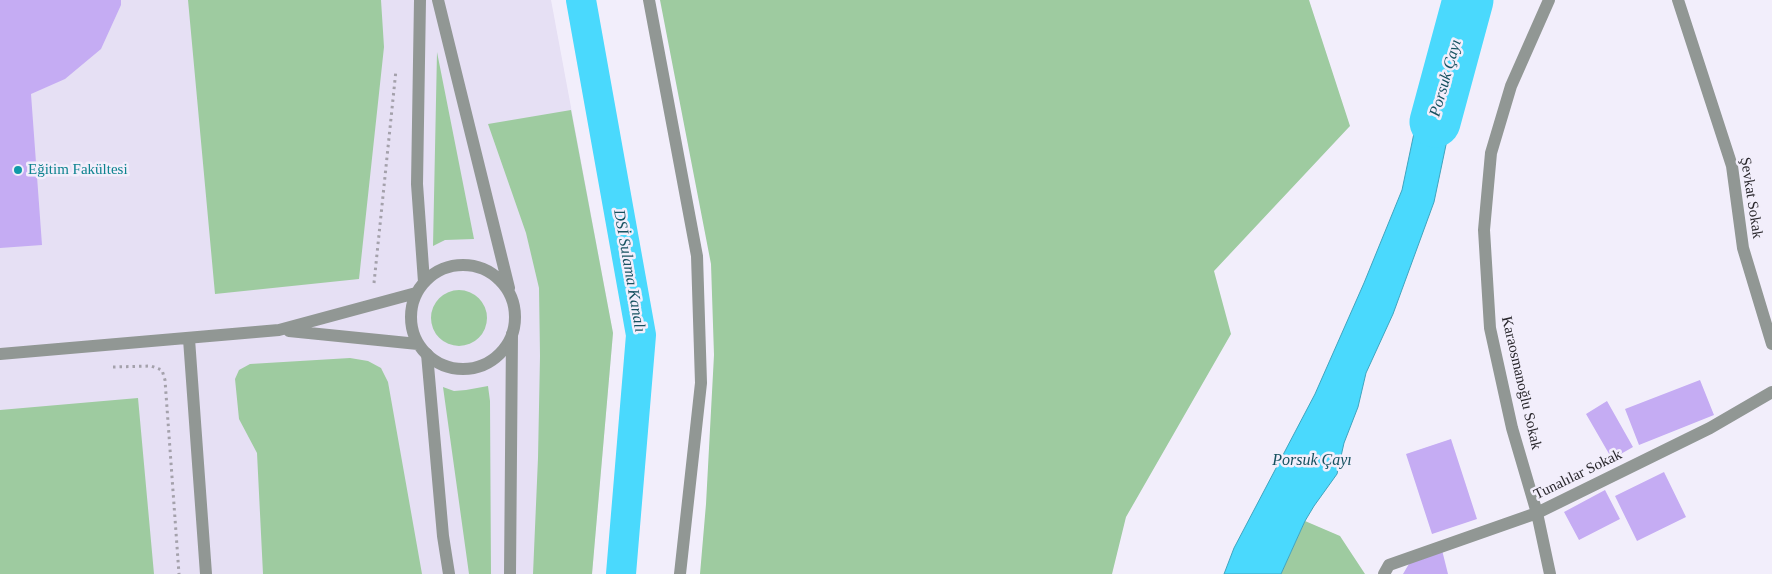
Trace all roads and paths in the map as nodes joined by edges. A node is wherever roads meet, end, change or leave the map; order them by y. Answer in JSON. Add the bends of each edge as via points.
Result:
{"nodes":[{"id":1,"x":420,"y":0,"type":"edge"},
{"id":2,"x":438,"y":0,"type":"edge"},
{"id":3,"x":649,"y":0,"type":"edge"},
{"id":4,"x":1549,"y":0,"type":"edge"},
{"id":5,"x":1678,"y":0,"type":"edge"},
{"id":6,"x":396,"y":61,"type":"dead end"},
{"id":7,"x":424,"y":282,"type":"junction"},
{"id":8,"x":416,"y":293,"type":"junction"},
{"id":9,"x":511,"y":296,"type":"junction"},
{"id":10,"x":372,"y":305,"type":"junction"},
{"id":11,"x":279,"y":330,"type":"junction"},
{"id":12,"x":512,"y":334,"type":"junction"},
{"id":13,"x":188,"y":339,"type":"junction"},
{"id":14,"x":418,"y":344,"type":"junction"},
{"id":15,"x":1772,"y":344,"type":"edge"},
{"id":16,"x":0,"y":354,"type":"edge"},
{"id":17,"x":427,"y":354,"type":"junction"},
{"id":18,"x":104,"y":368,"type":"dead end"},
{"id":19,"x":1772,"y":392,"type":"edge"},
{"id":20,"x":1537,"y":513,"type":"junction"},
{"id":21,"x":1387,"y":569,"type":"edge"},
{"id":22,"x":180,"y":574,"type":"edge"},
{"id":23,"x":206,"y":574,"type":"edge"},
{"id":24,"x":449,"y":574,"type":"edge"},
{"id":25,"x":510,"y":574,"type":"edge"},
{"id":26,"x":680,"y":574,"type":"edge"},
{"id":27,"x":1550,"y":574,"type":"edge"}],
"edges":[{"from":1,"to":7,"type":"street","via":[[417,184]]},
{"from":2,"to":9,"type":"street"},
{"from":3,"to":26,"type":"street","via":[[697,256],[701,383]]},
{"from":4,"to":20,"type":"street","name":"Karaosmanoğlu Sokak","via":[[1511,86],[1491,153],[1484,230],[1490,328],[1512,428]]},
{"from":5,"to":15,"type":"street","name":"Şevkat Sokak","via":[[1732,166],[1743,248]]},
{"from":6,"to":10,"type":"path"},
{"from":7,"to":8,"type":"street"},
{"from":7,"to":9,"type":"street","via":[[445,268],[471,265],[495,275]]},
{"from":8,"to":10,"type":"street"},
{"from":8,"to":14,"type":"street","via":[[411,319]]},
{"from":9,"to":12,"type":"street","via":[[515,321]]},
{"from":10,"to":11,"type":"street"},
{"from":11,"to":13,"type":"street"},
{"from":11,"to":14,"type":"street"},
{"from":12,"to":17,"type":"street","via":[[498,356],[475,368],[449,367]]},
{"from":12,"to":25,"type":"street"},
{"from":13,"to":16,"type":"street"},
{"from":13,"to":23,"type":"street"},
{"from":14,"to":17,"type":"street"},
{"from":17,"to":24,"type":"street"},
{"from":18,"to":22,"type":"path","via":[[151,366],[162,370]]},
{"from":19,"to":20,"type":"street","name":"Tunalılar Sokak","via":[[1710,428]]},
{"from":20,"to":21,"type":"street","name":"Tunalılar Sokak"},
{"from":20,"to":27,"type":"street","name":"Karaosmanoğlu Sokak"}]}
